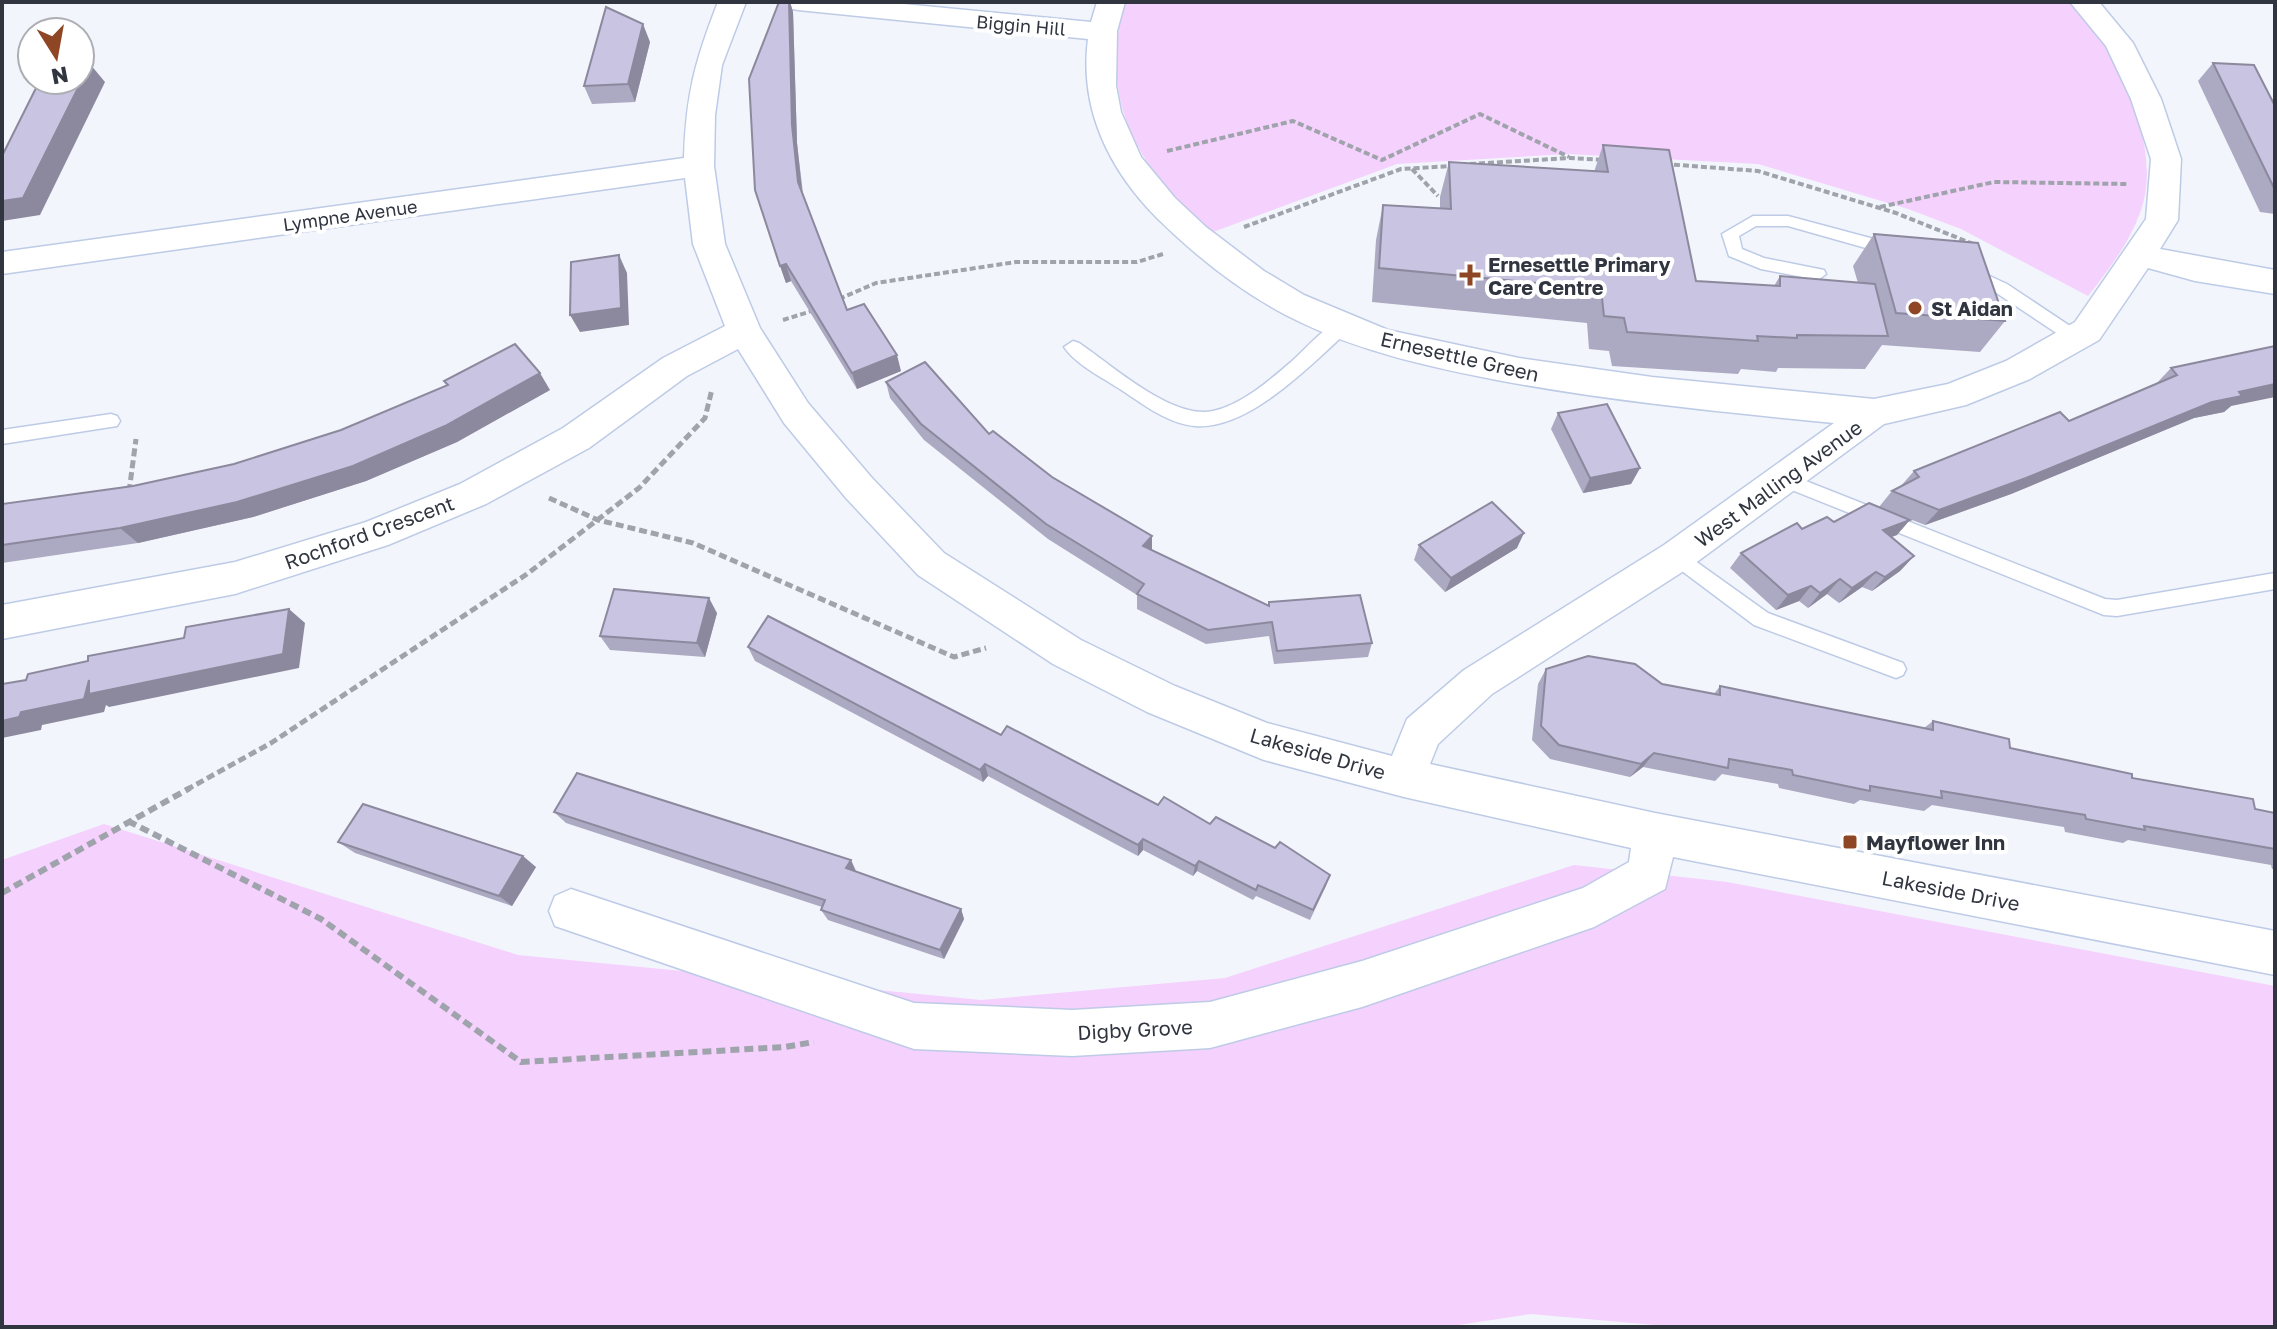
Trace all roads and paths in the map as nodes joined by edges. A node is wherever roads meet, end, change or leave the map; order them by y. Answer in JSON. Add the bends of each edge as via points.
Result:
{"nodes":[{"id":1,"x":732,"y":2,"type":"edge"},
{"id":2,"x":798,"y":2,"type":"edge"},
{"id":3,"x":2084,"y":2,"type":"edge"},
{"id":4,"x":1106,"y":17,"type":"edge"},
{"id":5,"x":1570,"y":158,"type":"junction"},
{"id":6,"x":1128,"y":161,"type":"junction"},
{"id":7,"x":1617,"y":161,"type":"edge"},
{"id":8,"x":1664,"y":164,"type":"edge"},
{"id":9,"x":699,"y":166,"type":"junction"},
{"id":10,"x":1412,"y":168,"type":"junction"},
{"id":11,"x":2164,"y":185,"type":"junction"},
{"id":12,"x":1438,"y":196,"type":"dead end"},
{"id":13,"x":1878,"y":207,"type":"junction"},
{"id":14,"x":1204,"y":242,"type":"junction"},
{"id":15,"x":1983,"y":248,"type":"edge"},
{"id":16,"x":2141,"y":255,"type":"junction"},
{"id":17,"x":1914,"y":256,"type":"edge"},
{"id":18,"x":2,"y":263,"type":"edge"},
{"id":19,"x":1958,"y":267,"type":"edge"},
{"id":20,"x":1818,"y":274,"type":"dead end"},
{"id":21,"x":2275,"y":282,"type":"edge"},
{"id":22,"x":836,"y":301,"type":"edge"},
{"id":23,"x":822,"y":307,"type":"edge"},
{"id":24,"x":1343,"y":326,"type":"junction"},
{"id":25,"x":734,"y":336,"type":"junction"},
{"id":26,"x":2076,"y":338,"type":"junction"},
{"id":27,"x":1073,"y":347,"type":"dead end"},
{"id":28,"x":1874,"y":413,"type":"junction"},
{"id":29,"x":111,"y":421,"type":"joint"},
{"id":30,"x":2,"y":437,"type":"edge"},
{"id":31,"x":504,"y":477,"type":"junction"},
{"id":32,"x":1783,"y":479,"type":"junction"},
{"id":33,"x":128,"y":501,"type":"edge"},
{"id":34,"x":598,"y":520,"type":"junction"},
{"id":35,"x":1677,"y":556,"type":"junction"},
{"id":36,"x":2275,"y":581,"type":"edge"},
{"id":37,"x":2,"y":622,"type":"edge"},
{"id":38,"x":1036,"y":634,"type":"junction"},
{"id":39,"x":1896,"y":669,"type":"dead end"},
{"id":40,"x":1404,"y":778,"type":"junction"},
{"id":41,"x":128,"y":821,"type":"junction"},
{"id":42,"x":1655,"y":833,"type":"junction"},
{"id":43,"x":2,"y":893,"type":"edge"},
{"id":44,"x":571,"y":911,"type":"dead end"},
{"id":45,"x":2275,"y":953,"type":"edge"},
{"id":46,"x":824,"y":1040,"type":"dead end"}],
"edges":[{"from":1,"to":9,"type":"street","name":"Lakeside Drive","via":[[708,65]]},
{"from":2,"to":4,"type":"street","name":"Biggin Hill"},
{"from":3,"to":11,"type":"street","name":"West Malling Avenue","via":[[2119,43],[2146,99],[2166,159]]},
{"from":4,"to":6,"type":"street","name":"Ernesettle Green","via":[[1098,79],[1109,124]]},
{"from":5,"to":6,"type":"path","via":[[1480,114],[1382,160],[1293,121]]},
{"from":5,"to":7,"type":"path"},
{"from":5,"to":10,"type":"path"},
{"from":6,"to":14,"type":"street","name":"Ernesettle Green","via":[[1136,177]]},
{"from":8,"to":13,"type":"path","via":[[1758,171]]},
{"from":9,"to":18,"type":"street","name":"Lympne Avenue"},
{"from":9,"to":25,"type":"street","name":"Lakeside Drive","via":[[709,244]]},
{"from":10,"to":12,"type":"path"},
{"from":10,"to":14,"type":"path"},
{"from":11,"to":13,"type":"path","via":[[1994,182]]},
{"from":11,"to":16,"type":"street","name":"West Malling Avenue","via":[[2162,220]]},
{"from":13,"to":15,"type":"path"},
{"from":14,"to":22,"type":"path","via":[[1137,262],[1016,262],[876,283]]},
{"from":14,"to":24,"type":"street","name":"Ernesettle Green","via":[[1308,313]]},
{"from":16,"to":21,"type":"street"},
{"from":16,"to":26,"type":"street","name":"West Malling Avenue","via":[[2103,311]]},
{"from":17,"to":20,"type":"lane","via":[[1788,221],[1753,221],[1730,234],[1735,252]]},
{"from":19,"to":26,"type":"lane","via":[[2001,288]]},
{"from":23,"to":25,"type":"path"},
{"from":24,"to":27,"type":"lane","via":[[1263,395],[1231,411],[1195,419],[1164,407]]},
{"from":24,"to":28,"type":"street","name":"Ernesettle Green","via":[[1459,360],[1569,380]]},
{"from":25,"to":31,"type":"street","name":"Rochford Crescent","via":[[675,367],[576,438]]},
{"from":25,"to":34,"type":"path","via":[[705,418],[639,488]]},
{"from":25,"to":38,"type":"street","name":"Lakeside Drive","via":[[859,488],[931,564]]},
{"from":26,"to":28,"type":"street","name":"West Malling Avenue","via":[[1954,396]]},
{"from":28,"to":32,"type":"street","name":"West Malling Avenue"},
{"from":29,"to":30,"type":"lane"},
{"from":29,"to":33,"type":"path","via":[[140,415]]},
{"from":31,"to":34,"type":"path"},
{"from":31,"to":37,"type":"street","name":"Rochford Crescent","via":[[375,534],[235,578]]},
{"from":32,"to":35,"type":"street","name":"West Malling Avenue"},
{"from":32,"to":36,"type":"lane","via":[[2111,608]]},
{"from":34,"to":38,"type":"path","via":[[693,543],[954,657]]},
{"from":34,"to":41,"type":"path","via":[[527,574],[271,743]]},
{"from":35,"to":39,"type":"lane","via":[[1761,619]]},
{"from":35,"to":40,"type":"street","name":"West Malling Avenue","via":[[1478,682],[1422,732]]},
{"from":38,"to":40,"type":"street","name":"Lakeside Drive","via":[[1161,699],[1264,741]]},
{"from":40,"to":42,"type":"street","name":"Lakeside Drive"},
{"from":41,"to":43,"type":"path"},
{"from":41,"to":46,"type":"path","via":[[321,919],[521,1062],[785,1047]]},
{"from":42,"to":44,"type":"street","name":"Digby Grove","via":[[1649,874],[1594,906],[1362,984],[1210,1025],[1072,1033],[914,1026]]},
{"from":42,"to":45,"type":"street","name":"Lakeside Drive"}]}
